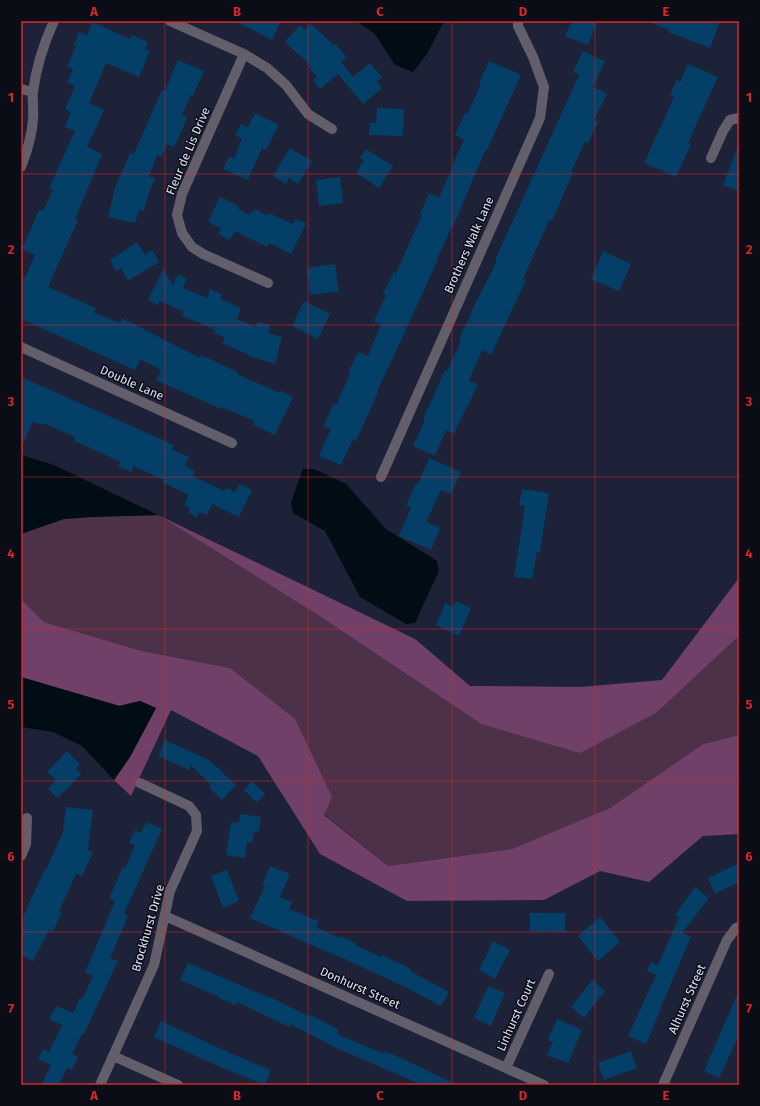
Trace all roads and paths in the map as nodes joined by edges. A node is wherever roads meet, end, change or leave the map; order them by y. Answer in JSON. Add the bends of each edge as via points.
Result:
{"nodes":[{"id":1,"x":54,"y":21,"type":"edge"},
{"id":2,"x":170,"y":21,"type":"edge"},
{"id":3,"x":518,"y":21,"type":"edge"},
{"id":4,"x":244,"y":54,"type":"junction"},
{"id":5,"x":21,"y":89,"type":"edge"},
{"id":6,"x":33,"y":92,"type":"junction"},
{"id":7,"x":739,"y":118,"type":"edge"},
{"id":8,"x":332,"y":129,"type":"dead end"},
{"id":9,"x":711,"y":158,"type":"dead end"},
{"id":10,"x":21,"y":167,"type":"edge"},
{"id":11,"x":268,"y":283,"type":"dead end"},
{"id":12,"x":21,"y":347,"type":"edge"},
{"id":13,"x":232,"y":443,"type":"dead end"},
{"id":14,"x":381,"y":477,"type":"dead end"},
{"id":15,"x":140,"y":783,"type":"dead end"},
{"id":16,"x":27,"y":818,"type":"dead end"},
{"id":17,"x":21,"y":856,"type":"edge"},
{"id":18,"x":165,"y":916,"type":"junction"},
{"id":19,"x":739,"y":927,"type":"edge"},
{"id":20,"x":549,"y":974,"type":"dead end"},
{"id":21,"x":113,"y":1056,"type":"junction"},
{"id":22,"x":506,"y":1068,"type":"junction"},
{"id":23,"x":100,"y":1085,"type":"edge"},
{"id":24,"x":178,"y":1085,"type":"edge"},
{"id":25,"x":544,"y":1085,"type":"edge"},
{"id":26,"x":663,"y":1085,"type":"edge"}],
"edges":[{"from":1,"to":6,"type":"street","via":[[48,34]]},
{"from":2,"to":4,"type":"street"},
{"from":3,"to":14,"type":"street","name":"Brothers Walk Lane","via":[[544,87],[540,118]]},
{"from":4,"to":8,"type":"street","via":[[267,68],[286,85],[308,114]]},
{"from":4,"to":11,"type":"street","name":"Fleur de Lis Drive","via":[[182,194],[177,215],[182,233],[192,247]]},
{"from":5,"to":6,"type":"street"},
{"from":6,"to":10,"type":"street","via":[[33,120]]},
{"from":7,"to":9,"type":"street","via":[[730,120]]},
{"from":12,"to":13,"type":"street","name":"Double Lane"},
{"from":15,"to":18,"type":"street","name":"Brockhurst Drive","via":[[189,806],[196,815],[197,830],[170,891]]},
{"from":16,"to":17,"type":"street","via":[[26,844]]},
{"from":18,"to":21,"type":"street","name":"Brockhurst Drive","via":[[154,965]]},
{"from":18,"to":22,"type":"street","name":"Donhurst Street"},
{"from":19,"to":26,"type":"street","name":"Alhurst Street","via":[[727,940]]},
{"from":20,"to":22,"type":"street","name":"Linhurst Court"},
{"from":21,"to":23,"type":"street","name":"Brockhurst Drive"},
{"from":21,"to":24,"type":"street"},
{"from":22,"to":25,"type":"street","name":"Donhurst Street"}]}
